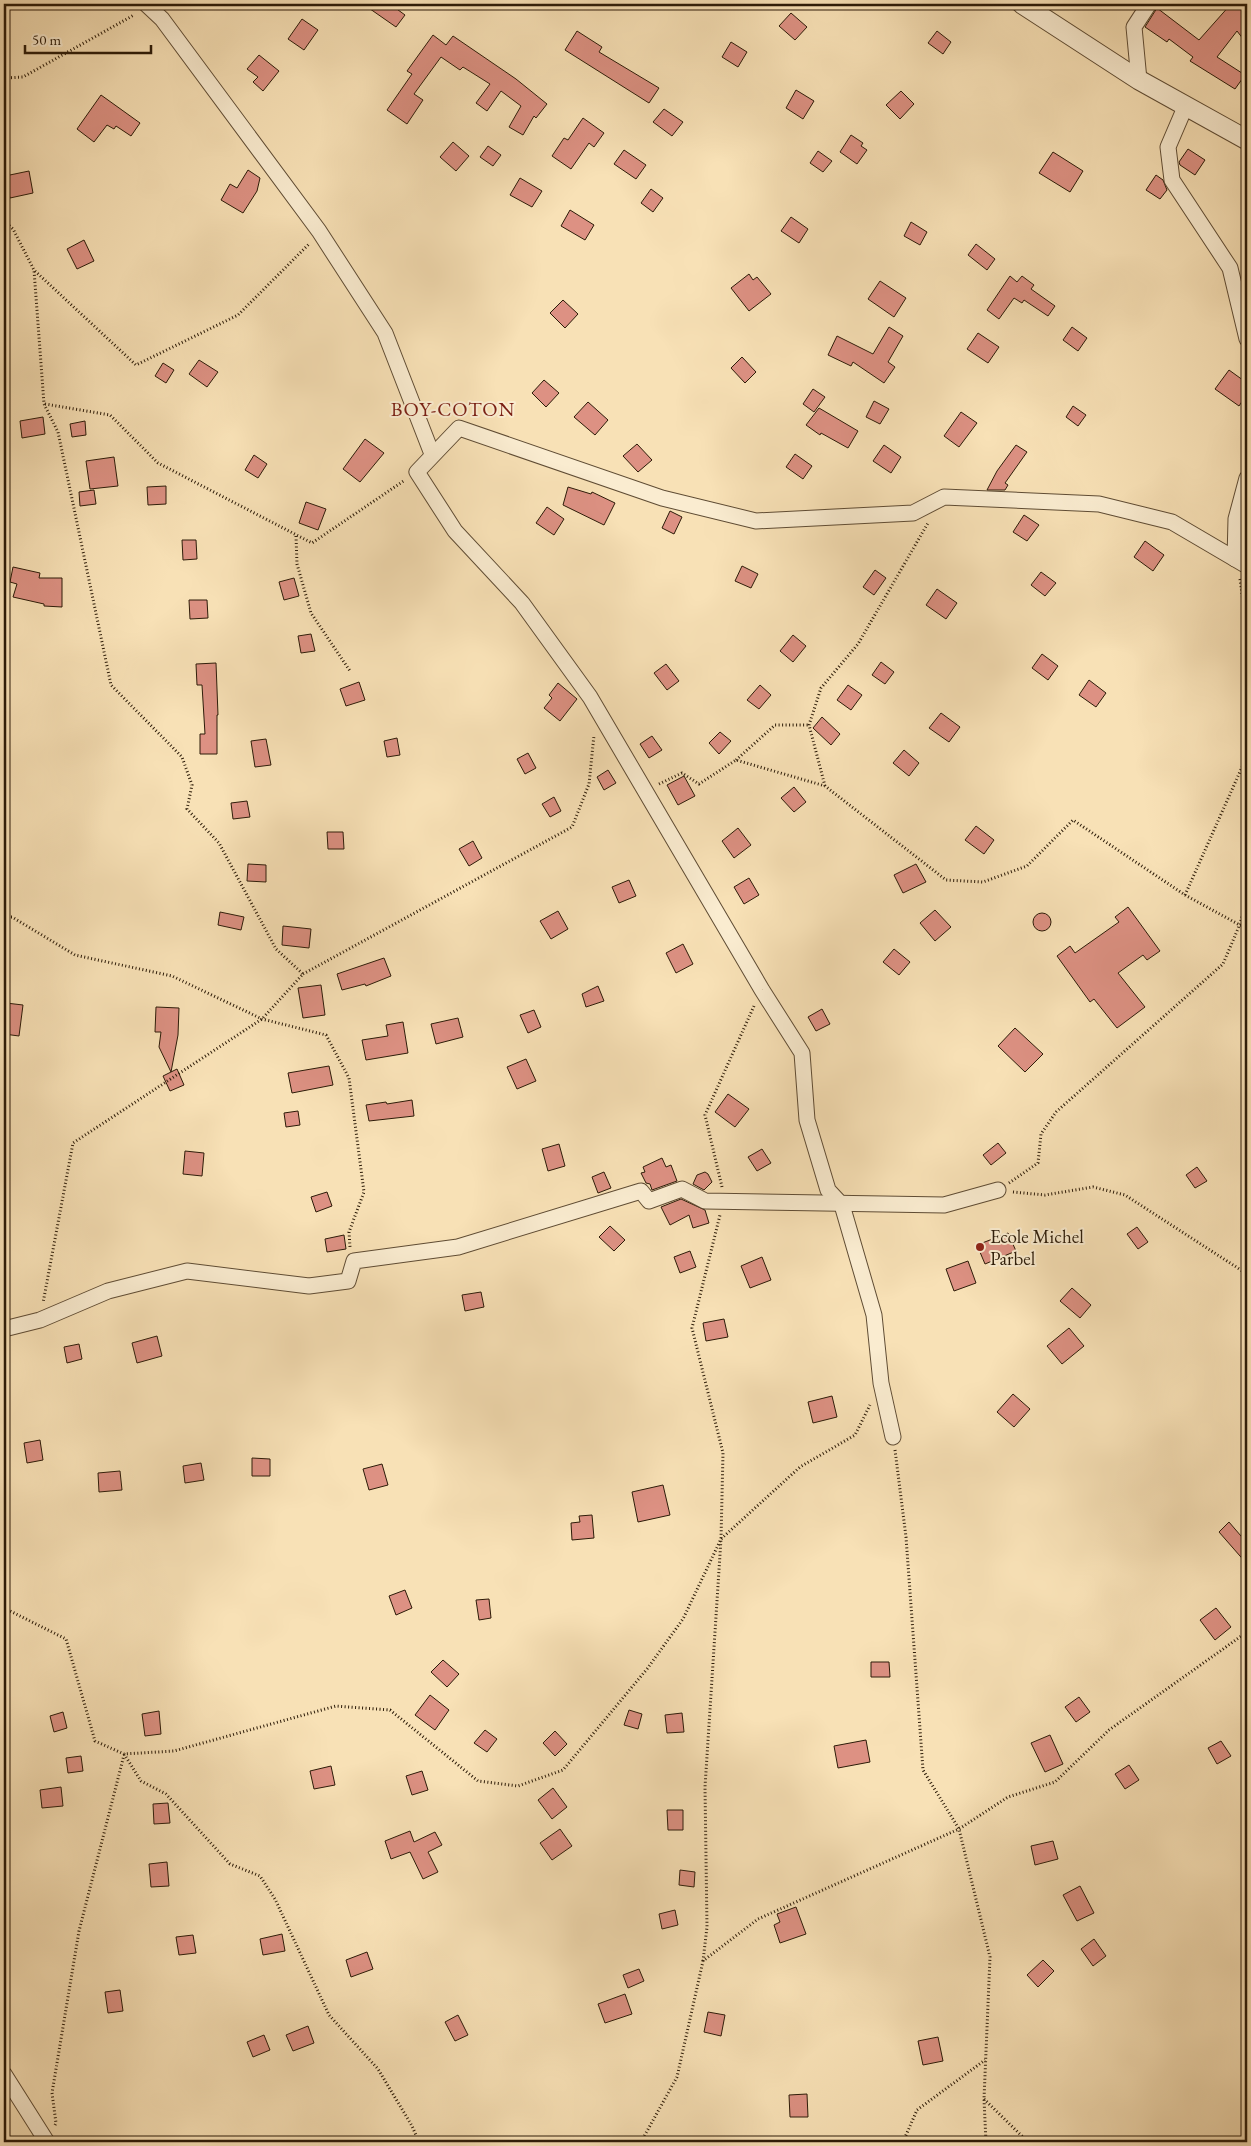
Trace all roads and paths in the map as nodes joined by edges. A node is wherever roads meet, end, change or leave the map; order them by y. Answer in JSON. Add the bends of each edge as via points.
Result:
{"nodes":[{"id":1,"x":146,"y":4,"type":"edge"},
{"id":2,"x":1022,"y":4,"type":"edge"},
{"id":3,"x":1149,"y":4,"type":"edge"},
{"id":4,"x":162,"y":19,"type":"junction"},
{"id":5,"x":4,"y":78,"type":"edge"},
{"id":6,"x":1139,"y":80,"type":"junction"},
{"id":7,"x":1186,"y":105,"type":"junction"},
{"id":8,"x":1247,"y":140,"type":"edge"},
{"id":9,"x":4,"y":221,"type":"edge"},
{"id":10,"x":320,"y":231,"type":"junction"},
{"id":11,"x":34,"y":270,"type":"junction"},
{"id":12,"x":1247,"y":340,"type":"edge"},
{"id":13,"x":44,"y":404,"type":"junction"},
{"id":14,"x":432,"y":454,"type":"junction"},
{"id":15,"x":417,"y":472,"type":"junction"},
{"id":16,"x":1247,"y":478,"type":"edge"},
{"id":17,"x":944,"y":498,"type":"junction"},
{"id":18,"x":296,"y":536,"type":"junction"},
{"id":19,"x":1241,"y":562,"type":"edge"},
{"id":20,"x":1247,"y":632,"type":"edge"},
{"id":21,"x":350,"y":671,"type":"dead end"},
{"id":22,"x":809,"y":725,"type":"junction"},
{"id":23,"x":595,"y":732,"type":"dead end"},
{"id":24,"x":1247,"y":756,"type":"edge"},
{"id":25,"x":736,"y":760,"type":"junction"},
{"id":26,"x":825,"y":786,"type":"junction"},
{"id":27,"x":645,"y":790,"type":"junction"},
{"id":28,"x":1185,"y":895,"type":"junction"},
{"id":29,"x":1247,"y":898,"type":"edge"},
{"id":30,"x":4,"y":916,"type":"edge"},
{"id":31,"x":1240,"y":924,"type":"junction"},
{"id":32,"x":1247,"y":929,"type":"edge"},
{"id":33,"x":303,"y":974,"type":"junction"},
{"id":34,"x":762,"y":990,"type":"junction"},
{"id":35,"x":262,"y":1019,"type":"junction"},
{"id":36,"x":998,"y":1190,"type":"junction"},
{"id":37,"x":724,"y":1201,"type":"junction"},
{"id":38,"x":842,"y":1205,"type":"junction"},
{"id":39,"x":354,"y":1261,"type":"junction"},
{"id":40,"x":1247,"y":1274,"type":"edge"},
{"id":41,"x":40,"y":1320,"type":"junction"},
{"id":42,"x":4,"y":1329,"type":"edge"},
{"id":43,"x":881,"y":1382,"type":"junction"},
{"id":44,"x":893,"y":1437,"type":"joint"},
{"id":45,"x":721,"y":1539,"type":"junction"},
{"id":46,"x":4,"y":1608,"type":"edge"},
{"id":47,"x":1247,"y":1632,"type":"edge"},
{"id":48,"x":124,"y":1754,"type":"junction"},
{"id":49,"x":959,"y":1829,"type":"junction"},
{"id":50,"x":703,"y":1961,"type":"junction"},
{"id":51,"x":985,"y":2059,"type":"junction"},
{"id":52,"x":4,"y":2074,"type":"edge"},
{"id":53,"x":984,"y":2099,"type":"junction"},
{"id":54,"x":45,"y":2138,"type":"edge"},
{"id":55,"x":419,"y":2142,"type":"edge"},
{"id":56,"x":641,"y":2142,"type":"edge"},
{"id":57,"x":904,"y":2142,"type":"edge"},
{"id":58,"x":986,"y":2142,"type":"edge"},
{"id":59,"x":1028,"y":2142,"type":"edge"}],
"edges":[{"from":1,"to":4,"type":"street"},
{"from":2,"to":6,"type":"street"},
{"from":3,"to":6,"type":"street","via":[[1134,27]]},
{"from":4,"to":5,"type":"path","via":[[134,15],[23,76]]},
{"from":4,"to":10,"type":"street"},
{"from":6,"to":7,"type":"street"},
{"from":7,"to":8,"type":"street"},
{"from":7,"to":12,"type":"street","via":[[1168,147],[1172,180],[1230,268]]},
{"from":9,"to":11,"type":"path","via":[[13,229]]},
{"from":10,"to":11,"type":"path","via":[[238,315],[136,365]]},
{"from":10,"to":14,"type":"street","via":[[385,333]]},
{"from":11,"to":13,"type":"path"},
{"from":13,"to":18,"type":"path","via":[[110,415],[158,463]]},
{"from":13,"to":33,"type":"path","via":[[58,432],[111,685],[182,757],[192,785],[187,809],[219,843],[276,949]]},
{"from":14,"to":15,"type":"street"},
{"from":14,"to":17,"type":"street","via":[[458,428],[662,498],[756,521],[913,513]]},
{"from":15,"to":18,"type":"path","via":[[312,542]]},
{"from":15,"to":27,"type":"street","via":[[455,531],[522,603],[590,697]]},
{"from":16,"to":19,"type":"street","via":[[1236,518]]},
{"from":17,"to":19,"type":"street","via":[[1099,504],[1172,522]]},
{"from":17,"to":22,"type":"path","via":[[858,644],[821,688]]},
{"from":18,"to":21,"type":"path","via":[[297,564],[311,613]]},
{"from":19,"to":20,"type":"path"},
{"from":22,"to":25,"type":"path","via":[[774,725]]},
{"from":22,"to":26,"type":"path"},
{"from":23,"to":33,"type":"path","via":[[589,784],[572,827]]},
{"from":24,"to":28,"type":"path"},
{"from":25,"to":26,"type":"path"},
{"from":25,"to":27,"type":"path","via":[[699,784],[682,773]]},
{"from":26,"to":28,"type":"path","via":[[946,880],[983,882],[1027,866],[1073,820]]},
{"from":27,"to":34,"type":"street"},
{"from":28,"to":31,"type":"path"},
{"from":29,"to":31,"type":"path"},
{"from":30,"to":35,"type":"path","via":[[12,917],[75,955],[172,976]]},
{"from":31,"to":32,"type":"path"},
{"from":31,"to":36,"type":"path","via":[[1223,964],[1056,1112],[1041,1134],[1038,1162]]},
{"from":33,"to":35,"type":"path"},
{"from":34,"to":37,"type":"path","via":[[705,1115]]},
{"from":34,"to":38,"type":"street","via":[[802,1053],[807,1120],[828,1190]]},
{"from":35,"to":39,"type":"path","via":[[326,1035],[349,1078],[364,1192],[349,1232]]},
{"from":35,"to":41,"type":"path","via":[[73,1143]]},
{"from":36,"to":38,"type":"street","via":[[944,1206]]},
{"from":36,"to":40,"type":"path","via":[[1044,1195],[1093,1187],[1126,1195]]},
{"from":37,"to":38,"type":"street"},
{"from":37,"to":39,"type":"street","via":[[705,1201],[682,1189],[649,1200],[641,1191],[458,1247]]},
{"from":37,"to":45,"type":"path","via":[[692,1328],[723,1453]]},
{"from":38,"to":43,"type":"street","via":[[874,1314]]},
{"from":39,"to":41,"type":"street","via":[[348,1282],[309,1286],[186,1271],[108,1291]]},
{"from":41,"to":42,"type":"street"},
{"from":43,"to":44,"type":"street"},
{"from":43,"to":45,"type":"path","via":[[855,1435],[800,1467]]},
{"from":44,"to":49,"type":"path","via":[[906,1537],[924,1770]]},
{"from":45,"to":48,"type":"path","via":[[683,1619],[647,1670],[563,1770],[518,1786],[478,1782],[390,1710],[336,1706],[174,1751]]},
{"from":45,"to":50,"type":"path","via":[[705,1787],[708,1927]]},
{"from":46,"to":48,"type":"path","via":[[66,1639],[95,1740]]},
{"from":47,"to":49,"type":"path","via":[[1110,1730],[1055,1782],[1008,1797]]},
{"from":48,"to":54,"type":"path","via":[[79,1931],[52,2092],[56,2123]]},
{"from":48,"to":55,"type":"path","via":[[141,1781],[166,1794],[230,1864],[260,1876],[276,1899],[329,2015],[378,2070]]},
{"from":49,"to":50,"type":"path","via":[[758,1919]]},
{"from":49,"to":51,"type":"path","via":[[990,1957]]},
{"from":50,"to":56,"type":"path","via":[[678,2077]]},
{"from":51,"to":53,"type":"path"},
{"from":51,"to":57,"type":"path","via":[[916,2110]]},
{"from":52,"to":54,"type":"street"},
{"from":53,"to":58,"type":"path"},
{"from":53,"to":59,"type":"path"}]}
